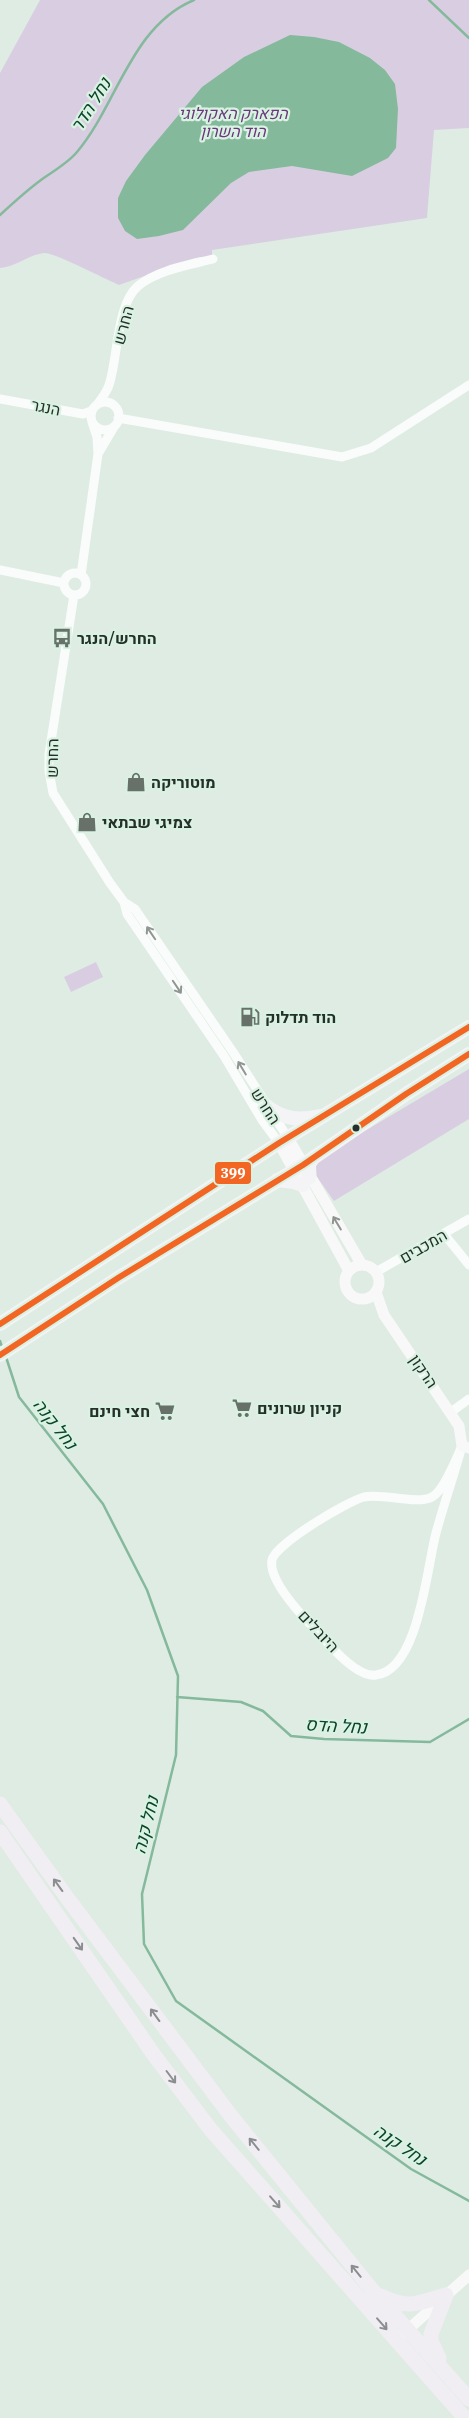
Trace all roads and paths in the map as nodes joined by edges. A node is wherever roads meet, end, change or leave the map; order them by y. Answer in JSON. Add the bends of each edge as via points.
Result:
{"nodes":[{"id":1,"x":213,"y":259,"type":"dead end"},
{"id":2,"x":469,"y":385,"type":"edge"},
{"id":3,"x":109,"y":386,"type":"junction"},
{"id":4,"x":0,"y":399,"type":"edge"},
{"id":5,"x":114,"y":405,"type":"junction"},
{"id":6,"x":94,"y":408,"type":"junction"},
{"id":7,"x":92,"y":422,"type":"junction"},
{"id":8,"x":116,"y":422,"type":"junction"},
{"id":9,"x":98,"y":454,"type":"junction"},
{"id":10,"x":0,"y":570,"type":"edge"},
{"id":11,"x":81,"y":575,"type":"junction"},
{"id":12,"x":64,"y":583,"type":"junction"},
{"id":13,"x":74,"y":595,"type":"junction"},
{"id":14,"x":124,"y":902,"type":"junction"},
{"id":15,"x":469,"y":1027,"type":"edge"},
{"id":16,"x":469,"y":1054,"type":"edge"},
{"id":17,"x":264,"y":1105,"type":"junction"},
{"id":18,"x":330,"y":1113,"type":"junction"},
{"id":19,"x":283,"y":1140,"type":"junction"},
{"id":20,"x":314,"y":1157,"type":"junction"},
{"id":21,"x":298,"y":1167,"type":"junction"},
{"id":22,"x":277,"y":1180,"type":"junction"},
{"id":23,"x":306,"y":1182,"type":"junction"},
{"id":24,"x":469,"y":1218,"type":"edge"},
{"id":25,"x":444,"y":1234,"type":"junction"},
{"id":26,"x":362,"y":1265,"type":"junction"},
{"id":27,"x":469,"y":1265,"type":"edge"},
{"id":28,"x":349,"y":1271,"type":"junction"},
{"id":29,"x":376,"y":1272,"type":"junction"},
{"id":30,"x":371,"y":1296,"type":"junction"},
{"id":31,"x":0,"y":1324,"type":"edge"},
{"id":32,"x":0,"y":1355,"type":"edge"},
{"id":33,"x":469,"y":1399,"type":"edge"},
{"id":34,"x":451,"y":1412,"type":"junction"},
{"id":35,"x":466,"y":1447,"type":"edge"},
{"id":36,"x":0,"y":1804,"type":"edge"},
{"id":37,"x":0,"y":1832,"type":"edge"},
{"id":38,"x":469,"y":2275,"type":"edge"},
{"id":39,"x":373,"y":2291,"type":"junction"},
{"id":40,"x":446,"y":2295,"type":"junction"},
{"id":41,"x":402,"y":2335,"type":"junction"},
{"id":42,"x":449,"y":2377,"type":"junction"},
{"id":43,"x":469,"y":2400,"type":"edge"},
{"id":44,"x":465,"y":2418,"type":"edge"}],
"edges":[{"from":1,"to":3,"type":"street","name":"החרש","via":[[170,271],[137,287],[127,302]]},
{"from":2,"to":8,"type":"street","via":[[371,448],[342,457]]},
{"from":3,"to":5,"type":"street","name":"החרש"},
{"from":3,"to":6,"type":"street","name":"החרש"},
{"from":4,"to":6,"type":"street","name":"הנגר","via":[[83,414]]},
{"from":5,"to":6,"type":"street","via":[[105,402]]},
{"from":5,"to":8,"type":"street"},
{"from":6,"to":7,"type":"street"},
{"from":7,"to":8,"type":"street","via":[[100,429]]},
{"from":7,"to":9,"type":"street"},
{"from":8,"to":9,"type":"street"},
{"from":9,"to":11,"type":"street"},
{"from":10,"to":12,"type":"street"},
{"from":11,"to":12,"type":"street","via":[[72,574]]},
{"from":11,"to":13,"type":"street","via":[[85,587]]},
{"from":12,"to":13,"type":"street","via":[[67,591]]},
{"from":13,"to":14,"type":"street","name":"החרש","via":[[51,741],[50,779],[56,798]]},
{"from":17,"to":14,"type":"street","name":"החרש","one_way":true,"via":[[233,1052],[135,909]]},
{"from":14,"to":19,"type":"street","name":"החרש","one_way":true,"via":[[127,914],[224,1056],[262,1120]]},
{"from":15,"to":18,"type":"main road"},
{"from":16,"to":20,"type":"main road"},
{"from":17,"to":18,"type":"main road","via":[[281,1117],[290,1119]]},
{"from":17,"to":19,"type":"street","name":"החרש"},
{"from":18,"to":19,"type":"main road"},
{"from":19,"to":21,"type":"street"},
{"from":19,"to":31,"type":"main road"},
{"from":20,"to":21,"type":"main road"},
{"from":20,"to":23,"type":"main road"},
{"from":21,"to":22,"type":"main road"},
{"from":21,"to":23,"type":"street"},
{"from":22,"to":23,"type":"main road"},
{"from":22,"to":32,"type":"main road"},
{"from":26,"to":23,"type":"street","one_way":true},
{"from":23,"to":28,"type":"street"},
{"from":24,"to":25,"type":"street","name":"המכבים"},
{"from":25,"to":27,"type":"street"},
{"from":25,"to":29,"type":"street","name":"המכבים"},
{"from":26,"to":28,"type":"street"},
{"from":26,"to":29,"type":"street"},
{"from":28,"to":30,"type":"street","via":[[345,1281],[347,1291],[356,1298]]},
{"from":29,"to":30,"type":"street","via":[[379,1280]]},
{"from":30,"to":34,"type":"street","name":"הרקון"},
{"from":33,"to":34,"type":"street"},
{"from":34,"to":35,"type":"street","name":"הרקון"},
{"from":35,"to":35,"type":"street","name":"היובלים","via":[[432,1497],[419,1500],[365,1497],[306,1530],[278,1549],[272,1560],[282,1590],[314,1628],[360,1673],[374,1676],[386,1673],[404,1653],[416,1626],[436,1534]]},
{"from":39,"to":36,"type":"highway","one_way":true,"via":[[231,2116]]},
{"from":37,"to":41,"type":"highway","one_way":true,"via":[[154,2055],[211,2130]]},
{"from":38,"to":40,"type":"street"},
{"from":39,"to":40,"type":"highway","via":[[404,2305]]},
{"from":39,"to":41,"type":"highway"},
{"from":40,"to":41,"type":"street"},
{"from":40,"to":42,"type":"highway","via":[[431,2341]]},
{"from":41,"to":42,"type":"highway"},
{"from":41,"to":44,"type":"highway"},
{"from":42,"to":43,"type":"highway"}]}
